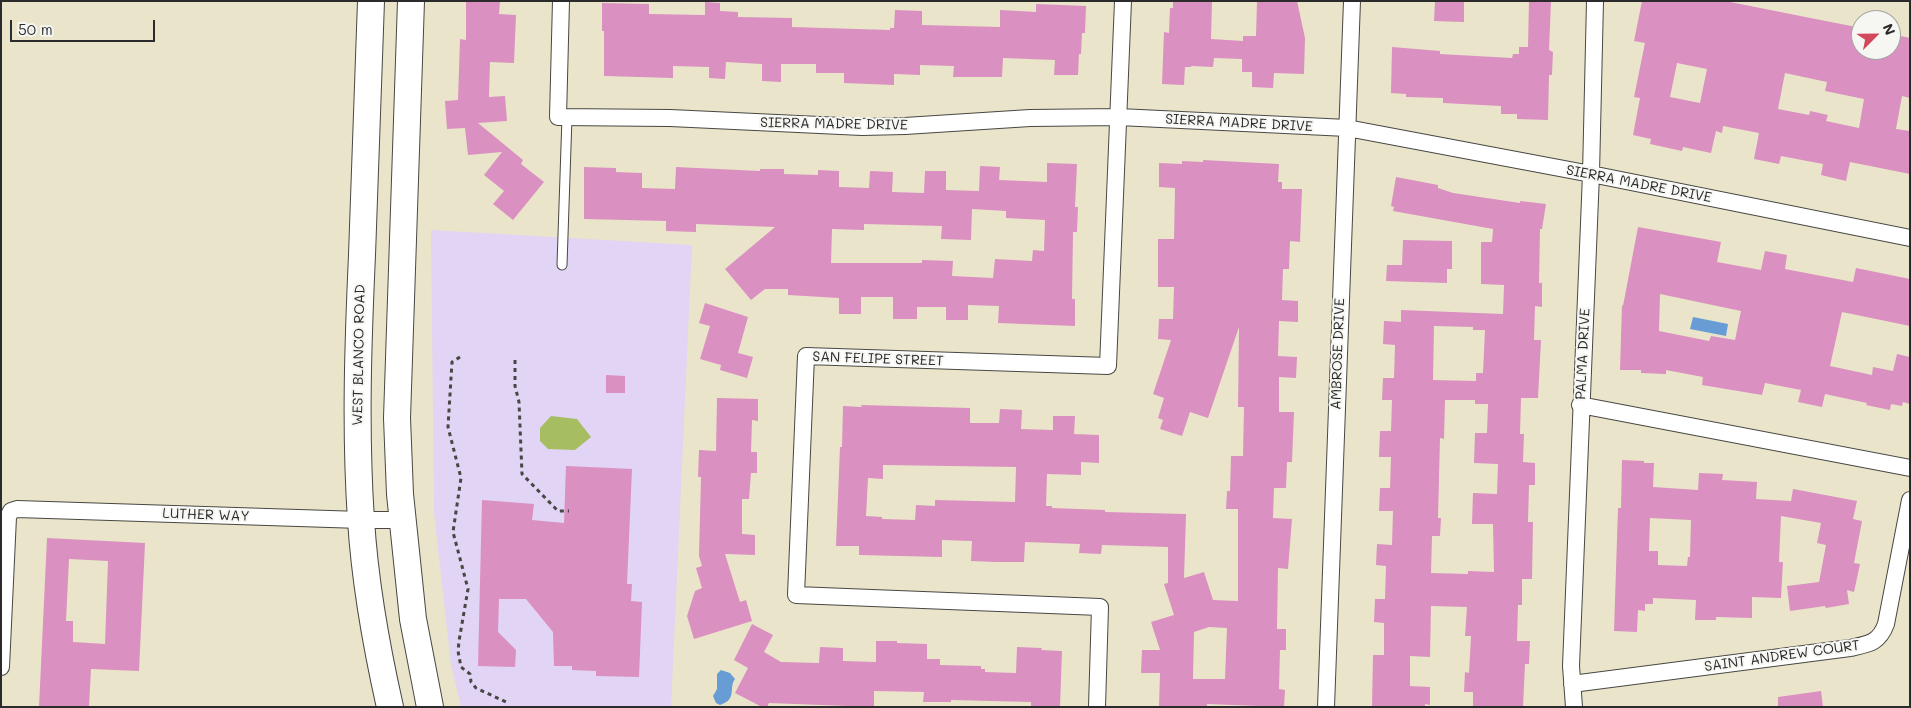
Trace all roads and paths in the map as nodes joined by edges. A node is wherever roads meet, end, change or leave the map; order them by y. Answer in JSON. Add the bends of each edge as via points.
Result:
{"nodes":[{"id":1,"x":371,"y":1,"type":"edge"},
{"id":2,"x":411,"y":1,"type":"edge"},
{"id":3,"x":562,"y":1,"type":"edge"},
{"id":4,"x":1123,"y":1,"type":"edge"},
{"id":5,"x":1352,"y":1,"type":"edge"},
{"id":6,"x":1596,"y":1,"type":"edge"},
{"id":7,"x":562,"y":117,"type":"junction"},
{"id":8,"x":1119,"y":117,"type":"junction"},
{"id":9,"x":1347,"y":128,"type":"junction"},
{"id":10,"x":1591,"y":174,"type":"junction"},
{"id":11,"x":1910,"y":238,"type":"edge"},
{"id":12,"x":562,"y":265,"type":"dead end"},
{"id":13,"x":460,"y":358,"type":"dead end"},
{"id":14,"x":515,"y":360,"type":"dead end"},
{"id":15,"x":1580,"y":405,"type":"junction"},
{"id":16,"x":1910,"y":468,"type":"edge"},
{"id":17,"x":1910,"y":500,"type":"edge"},
{"id":18,"x":569,"y":511,"type":"dead end"},
{"id":19,"x":361,"y":520,"type":"junction"},
{"id":20,"x":401,"y":520,"type":"junction"},
{"id":21,"x":1,"y":667,"type":"edge"},
{"id":22,"x":1572,"y":684,"type":"junction"},
{"id":23,"x":506,"y":702,"type":"dead end"},
{"id":24,"x":390,"y":707,"type":"edge"},
{"id":25,"x":430,"y":707,"type":"edge"},
{"id":26,"x":1097,"y":707,"type":"edge"},
{"id":27,"x":1326,"y":707,"type":"edge"},
{"id":28,"x":1574,"y":707,"type":"edge"}],
"edges":[{"from":1,"to":19,"type":"main road","name":"WEST BLANCO ROAD","via":[[357,426]]},
{"from":2,"to":20,"type":"main road","via":[[398,418]]},
{"from":3,"to":7,"type":"street"},
{"from":4,"to":8,"type":"street","name":"SAN FELIPE STREET"},
{"from":5,"to":9,"type":"street","name":"AMBROSE DRIVE"},
{"from":6,"to":10,"type":"street","name":"PALMA DRIVE"},
{"from":7,"to":8,"type":"street","name":"SIERRA MADRE DRIVE","via":[[670,118],[862,127]]},
{"from":7,"to":12,"type":"lane"},
{"from":8,"to":9,"type":"street","name":"SIERRA MADRE DRIVE"},
{"from":8,"to":26,"type":"street","name":"SAN FELIPE STREET","via":[[1108,366],[806,356],[796,594],[1100,608]]},
{"from":9,"to":10,"type":"street","name":"SIERRA MADRE DRIVE"},
{"from":9,"to":27,"type":"street","name":"AMBROSE DRIVE"},
{"from":10,"to":11,"type":"street","name":"SIERRA MADRE DRIVE"},
{"from":10,"to":15,"type":"street","name":"PALMA DRIVE"},
{"from":13,"to":23,"type":"path","via":[[452,362],[448,427],[461,478],[453,532],[468,589],[458,651],[461,667],[470,674],[476,688]]},
{"from":14,"to":18,"type":"path","via":[[522,474],[558,511]]},
{"from":15,"to":16,"type":"street"},
{"from":15,"to":22,"type":"street","name":"PALMA DRIVE"},
{"from":17,"to":22,"type":"street","name":"SAINT ANDREW COURT","via":[[1886,624],[1882,634],[1873,642],[1850,648]]},
{"from":19,"to":20,"type":"street","name":"LUTHER WAY"},
{"from":19,"to":21,"type":"street","name":"LUTHER WAY","via":[[11,511],[8,517]]},
{"from":19,"to":24,"type":"main road","name":"WEST BLANCO ROAD","via":[[374,625]]},
{"from":20,"to":25,"type":"main road"},
{"from":22,"to":28,"type":"street","name":"PALMA DRIVE"}]}
